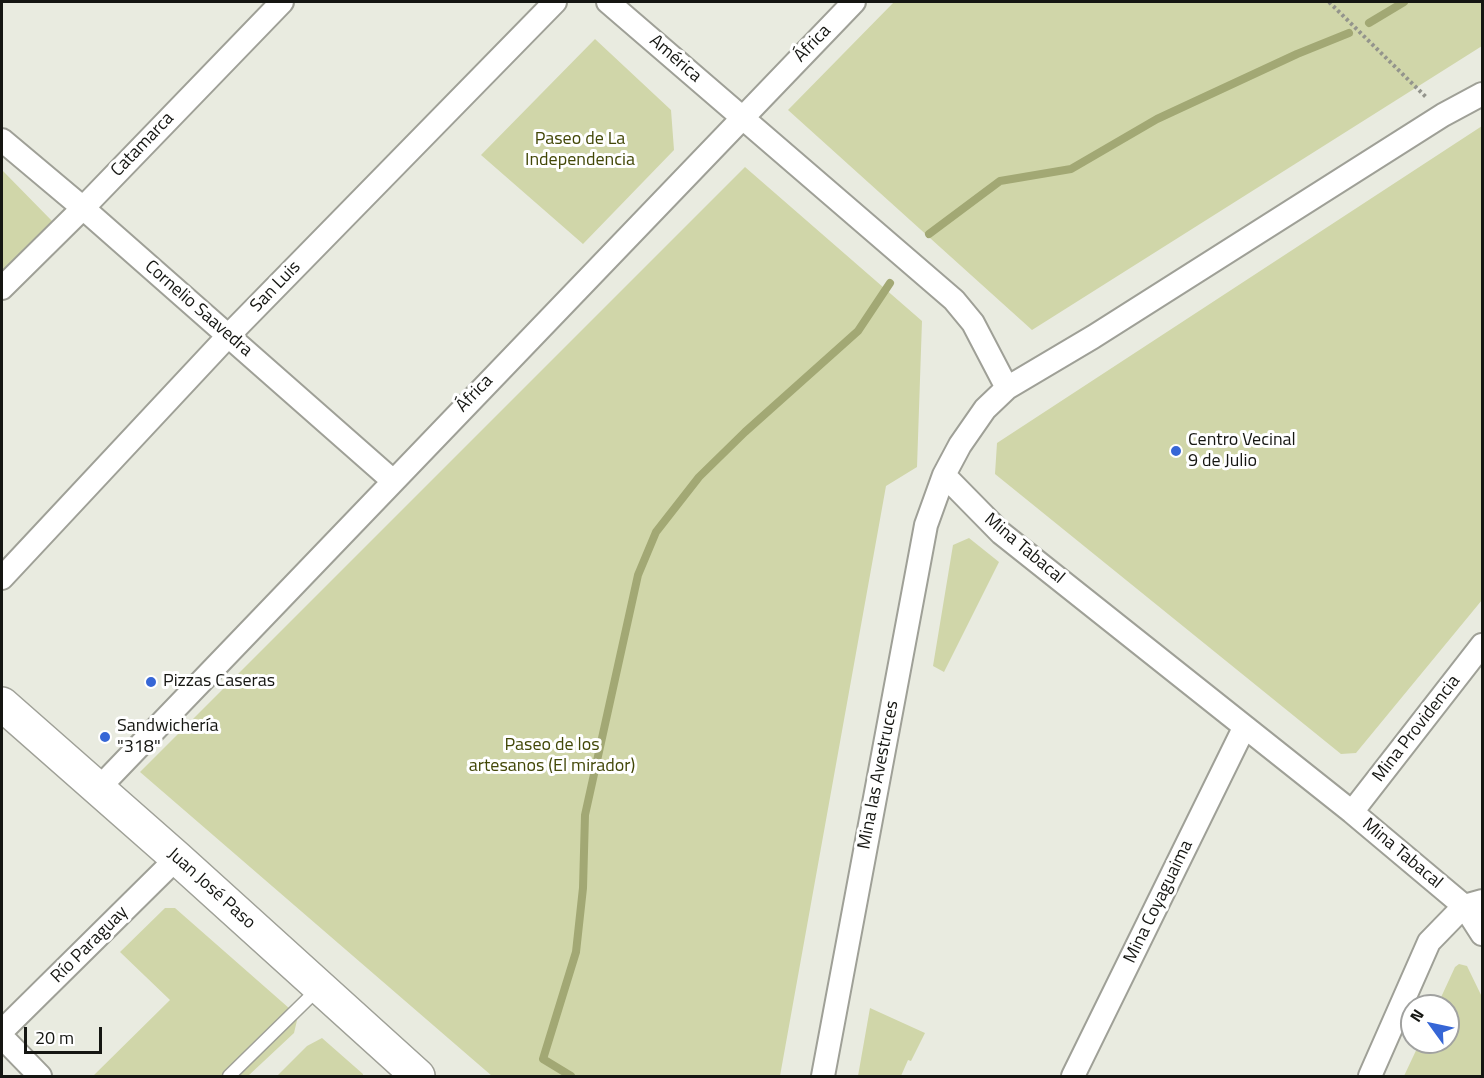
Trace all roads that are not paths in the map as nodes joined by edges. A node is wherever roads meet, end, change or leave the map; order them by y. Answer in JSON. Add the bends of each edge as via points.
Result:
{"nodes":[{"id":1,"x":282,"y":2,"type":"edge"},
{"id":2,"x":555,"y":2,"type":"edge"},
{"id":3,"x":608,"y":2,"type":"edge"},
{"id":4,"x":854,"y":2,"type":"edge"},
{"id":5,"x":1482,"y":94,"type":"edge"},
{"id":6,"x":742,"y":117,"type":"junction"},
{"id":7,"x":2,"y":140,"type":"edge"},
{"id":8,"x":82,"y":208,"type":"junction"},
{"id":9,"x":2,"y":288,"type":"edge"},
{"id":10,"x":229,"y":335,"type":"junction"},
{"id":11,"x":1007,"y":388,"type":"junction"},
{"id":12,"x":944,"y":476,"type":"junction"},
{"id":13,"x":392,"y":480,"type":"junction"},
{"id":14,"x":2,"y":578,"type":"edge"},
{"id":15,"x":1482,"y":645,"type":"edge"},
{"id":16,"x":2,"y":704,"type":"edge"},
{"id":17,"x":1244,"y":728,"type":"junction"},
{"id":18,"x":98,"y":789,"type":"junction"},
{"id":19,"x":1352,"y":812,"type":"junction"},
{"id":20,"x":177,"y":858,"type":"junction"},
{"id":21,"x":1473,"y":903,"type":"edge"},
{"id":22,"x":1482,"y":934,"type":"edge"},
{"id":23,"x":320,"y":987,"type":"junction"},
{"id":24,"x":2,"y":1031,"type":"edge"},
{"id":25,"x":2,"y":1037,"type":"edge"},
{"id":26,"x":417,"y":1076,"type":"edge"},
{"id":27,"x":40,"y":1077,"type":"edge"},
{"id":28,"x":229,"y":1077,"type":"edge"},
{"id":29,"x":823,"y":1077,"type":"edge"},
{"id":30,"x":1073,"y":1077,"type":"edge"},
{"id":31,"x":1370,"y":1077,"type":"edge"}],
"edges":[{"from":1,"to":8,"type":"street","name":"Catamarca"},
{"from":2,"to":10,"type":"street","name":"San Luis"},
{"from":3,"to":6,"type":"street","name":"América"},
{"from":4,"to":6,"type":"street","name":"África"},
{"from":5,"to":11,"type":"street"},
{"from":6,"to":11,"type":"street","via":[[954,300],[973,322]]},
{"from":6,"to":13,"type":"street","name":"África"},
{"from":7,"to":8,"type":"street","name":"Cornelio Saavedra"},
{"from":8,"to":9,"type":"street","name":"Catamarca"},
{"from":8,"to":10,"type":"street","name":"Cornelio Saavedra"},
{"from":10,"to":13,"type":"street","name":"Cornelio Saavedra"},
{"from":10,"to":14,"type":"street","name":"San Luis"},
{"from":11,"to":12,"type":"street","via":[[985,409]]},
{"from":12,"to":17,"type":"street","name":"Mina Tabacal","via":[[1001,533]]},
{"from":12,"to":29,"type":"street","name":"Mina las Avestruces","via":[[926,525]]},
{"from":13,"to":18,"type":"street","name":"África"},
{"from":15,"to":19,"type":"street","name":"Mina Providencia"},
{"from":16,"to":18,"type":"main road","name":"Juan José Paso"},
{"from":17,"to":19,"type":"street","name":"Mina Tabacal"},
{"from":17,"to":30,"type":"street","name":"Mina Coyaguaima"},
{"from":18,"to":20,"type":"main road","name":"Juan José Paso"},
{"from":19,"to":21,"type":"street","name":"Mina Tabacal"},
{"from":20,"to":23,"type":"main road","name":"Juan José Paso"},
{"from":20,"to":24,"type":"street","name":"Río Paraguay"},
{"from":21,"to":22,"type":"street","name":"Mina Tabacal"},
{"from":21,"to":31,"type":"street","via":[[1429,942]]},
{"from":23,"to":26,"type":"main road","name":"Juan José Paso"},
{"from":23,"to":28,"type":"lane"},
{"from":25,"to":27,"type":"street"}]}
